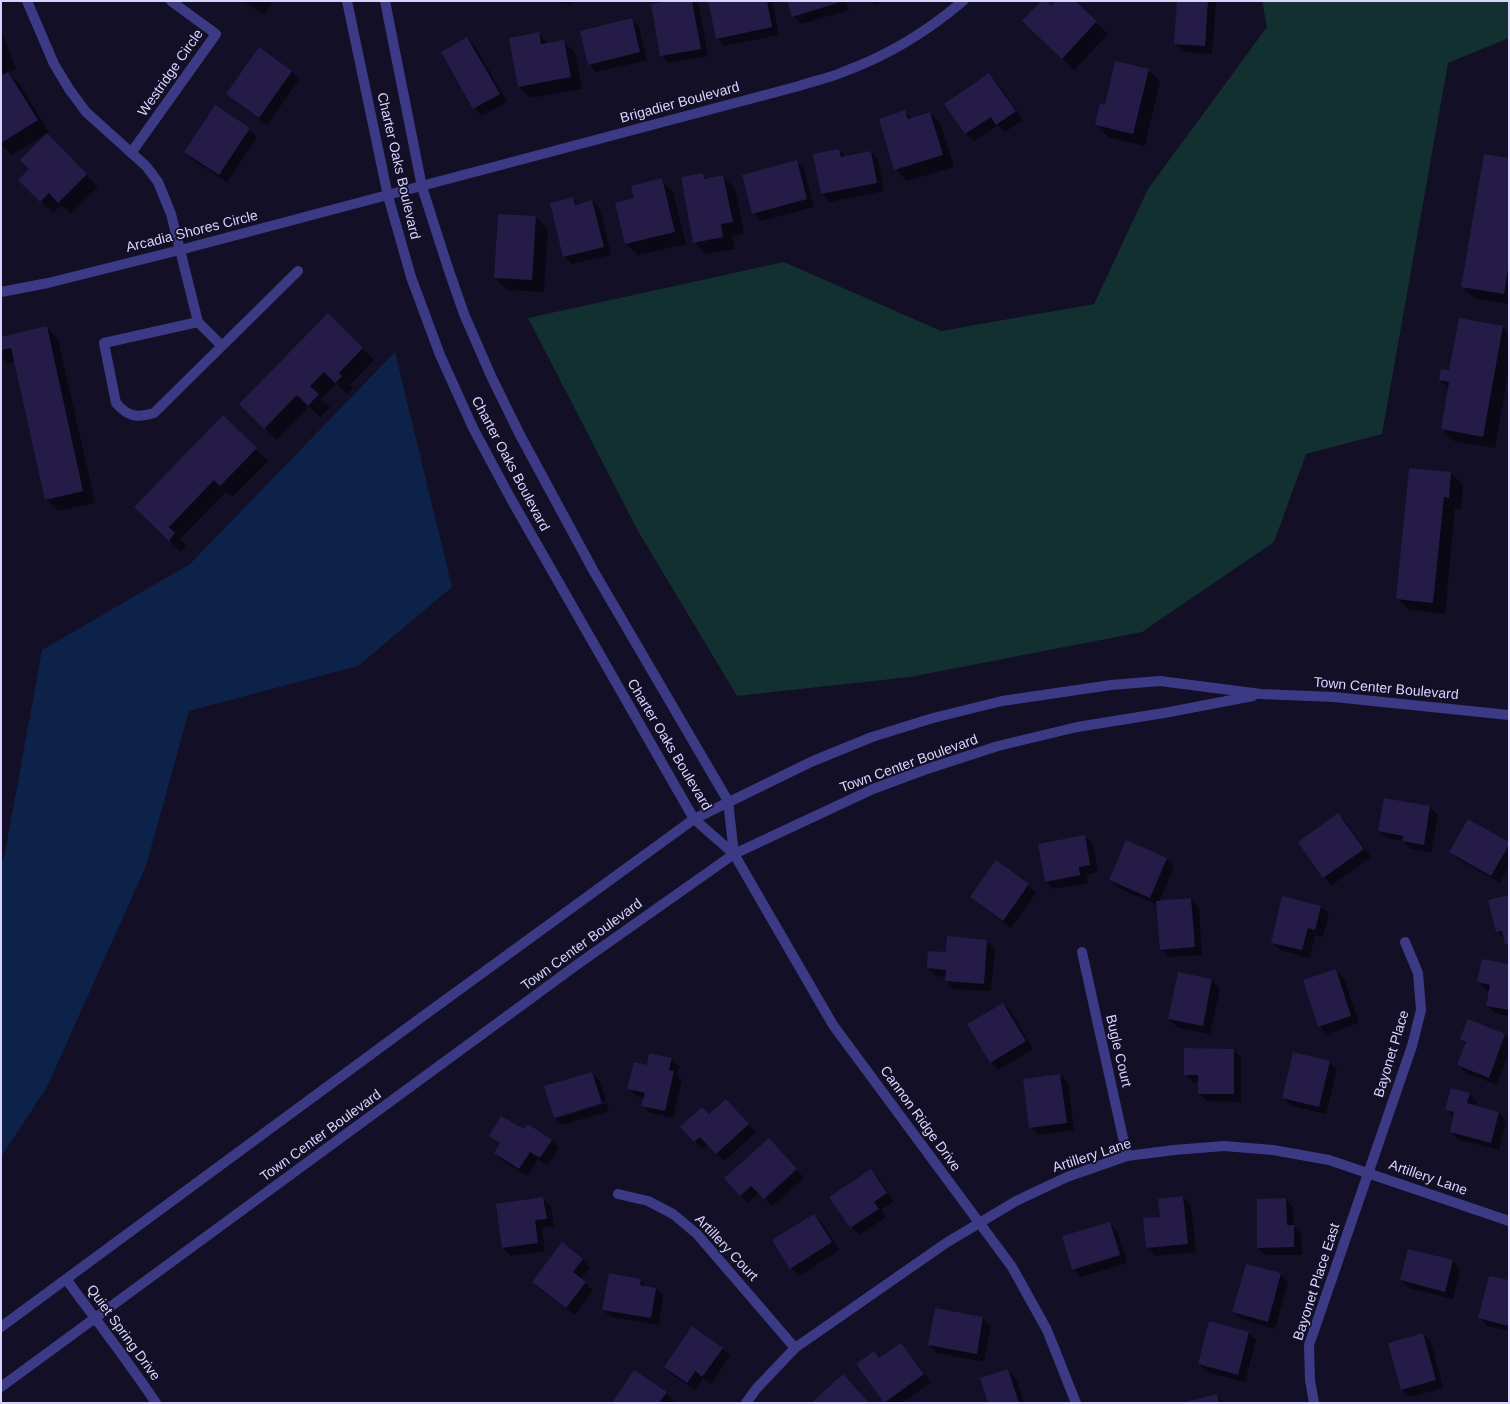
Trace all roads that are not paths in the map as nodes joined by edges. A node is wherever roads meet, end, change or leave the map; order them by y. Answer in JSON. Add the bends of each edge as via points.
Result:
{"nodes":[{"id":1,"x":27,"y":1,"type":"edge"},
{"id":2,"x":171,"y":1,"type":"edge"},
{"id":3,"x":347,"y":1,"type":"edge"},
{"id":4,"x":385,"y":1,"type":"edge"},
{"id":5,"x":962,"y":1,"type":"edge"},
{"id":6,"x":131,"y":153,"type":"junction"},
{"id":7,"x":422,"y":187,"type":"junction"},
{"id":8,"x":388,"y":196,"type":"junction"},
{"id":9,"x":180,"y":250,"type":"junction"},
{"id":10,"x":298,"y":271,"type":"dead end"},
{"id":11,"x":1,"y":292,"type":"edge"},
{"id":12,"x":198,"y":322,"type":"junction"},
{"id":13,"x":222,"y":346,"type":"junction"},
{"id":14,"x":1261,"y":694,"type":"junction"},
{"id":15,"x":1509,"y":715,"type":"edge"},
{"id":16,"x":728,"y":801,"type":"junction"},
{"id":17,"x":694,"y":819,"type":"junction"},
{"id":18,"x":734,"y":854,"type":"junction"},
{"id":19,"x":1405,"y":942,"type":"dead end"},
{"id":20,"x":1082,"y":952,"type":"dead end"},
{"id":21,"x":1128,"y":1156,"type":"junction"},
{"id":22,"x":1368,"y":1173,"type":"junction"},
{"id":23,"x":618,"y":1194,"type":"dead end"},
{"id":24,"x":1509,"y":1221,"type":"edge"},
{"id":25,"x":979,"y":1224,"type":"junction"},
{"id":26,"x":66,"y":1279,"type":"junction"},
{"id":27,"x":95,"y":1319,"type":"junction"},
{"id":28,"x":1,"y":1327,"type":"edge"},
{"id":29,"x":795,"y":1348,"type":"junction"},
{"id":30,"x":1,"y":1387,"type":"edge"},
{"id":31,"x":156,"y":1403,"type":"edge"},
{"id":32,"x":746,"y":1403,"type":"edge"},
{"id":33,"x":1076,"y":1403,"type":"edge"},
{"id":34,"x":1314,"y":1403,"type":"edge"}],
"edges":[{"from":1,"to":6,"type":"street","via":[[54,64],[69,89],[86,112]]},
{"from":2,"to":6,"type":"street","name":"Westridge Circle","via":[[216,34]]},
{"from":3,"to":8,"type":"street","name":"Charter Oaks Boulevard"},
{"from":4,"to":7,"type":"street","name":"Charter Oaks Boulevard"},
{"from":5,"to":7,"type":"street","name":"Brigadier Boulevard","via":[[943,18],[896,48],[844,72]]},
{"from":6,"to":9,"type":"street","via":[[146,166],[158,182],[171,214]]},
{"from":7,"to":8,"type":"street","name":"Brigadier Boulevard"},
{"from":7,"to":16,"type":"street","name":"Charter Oaks Boulevard","via":[[464,314],[513,422],[593,570]]},
{"from":8,"to":9,"type":"street","name":"Arcadia Shores Circle"},
{"from":8,"to":17,"type":"street","name":"Charter Oaks Boulevard","via":[[411,277],[440,355],[473,428]]},
{"from":9,"to":11,"type":"street","name":"Arcadia Shores Circle"},
{"from":9,"to":12,"type":"street"},
{"from":10,"to":13,"type":"street"},
{"from":12,"to":13,"type":"street"},
{"from":12,"to":13,"type":"street","via":[[104,343],[116,403],[133,415],[154,413]]},
{"from":14,"to":15,"type":"street","name":"Town Center Boulevard","via":[[1334,697]]},
{"from":14,"to":16,"type":"street","name":"Town Center Boulevard","via":[[1160,680],[1111,684],[1002,701],[933,718],[872,737],[812,761]]},
{"from":14,"to":18,"type":"street","name":"Town Center Boulevard","via":[[1077,727],[998,746],[873,789]]},
{"from":16,"to":17,"type":"street","name":"Town Center Boulevard"},
{"from":16,"to":18,"type":"street","name":"Charter Oaks Boulevard"},
{"from":17,"to":18,"type":"street","name":"Charter Oaks Boulevard"},
{"from":17,"to":26,"type":"street","name":"Town Center Boulevard"},
{"from":18,"to":25,"type":"street","name":"Cannon Ridge Drive","via":[[833,1025]]},
{"from":18,"to":27,"type":"street","name":"Town Center Boulevard","via":[[578,964]]},
{"from":19,"to":22,"type":"street","name":"Bayonet Place","via":[[1418,973],[1421,1010],[1412,1046]]},
{"from":20,"to":21,"type":"street","name":"Bugle Court"},
{"from":21,"to":22,"type":"street","name":"Artillery Lane","via":[[1224,1146],[1273,1150],[1329,1160]]},
{"from":21,"to":25,"type":"street","name":"Artillery Lane","via":[[1067,1177],[1016,1201]]},
{"from":22,"to":24,"type":"street","name":"Artillery Lane"},
{"from":22,"to":34,"type":"street","name":"Bayonet Place East","via":[[1309,1345],[1310,1380]]},
{"from":23,"to":29,"type":"street","name":"Artillery Court","via":[[648,1201],[673,1214],[697,1234]]},
{"from":25,"to":29,"type":"street","name":"Artillery Lane"},
{"from":25,"to":33,"type":"street","name":"Cannon Ridge Drive","via":[[1012,1267],[1047,1330]]},
{"from":26,"to":27,"type":"street","name":"Quiet Spring Drive"},
{"from":26,"to":28,"type":"street","name":"Town Center Boulevard"},
{"from":27,"to":30,"type":"street","name":"Town Center Boulevard"},
{"from":27,"to":31,"type":"street","name":"Quiet Spring Drive"},
{"from":29,"to":32,"type":"street","name":"Artillery Lane"}]}
